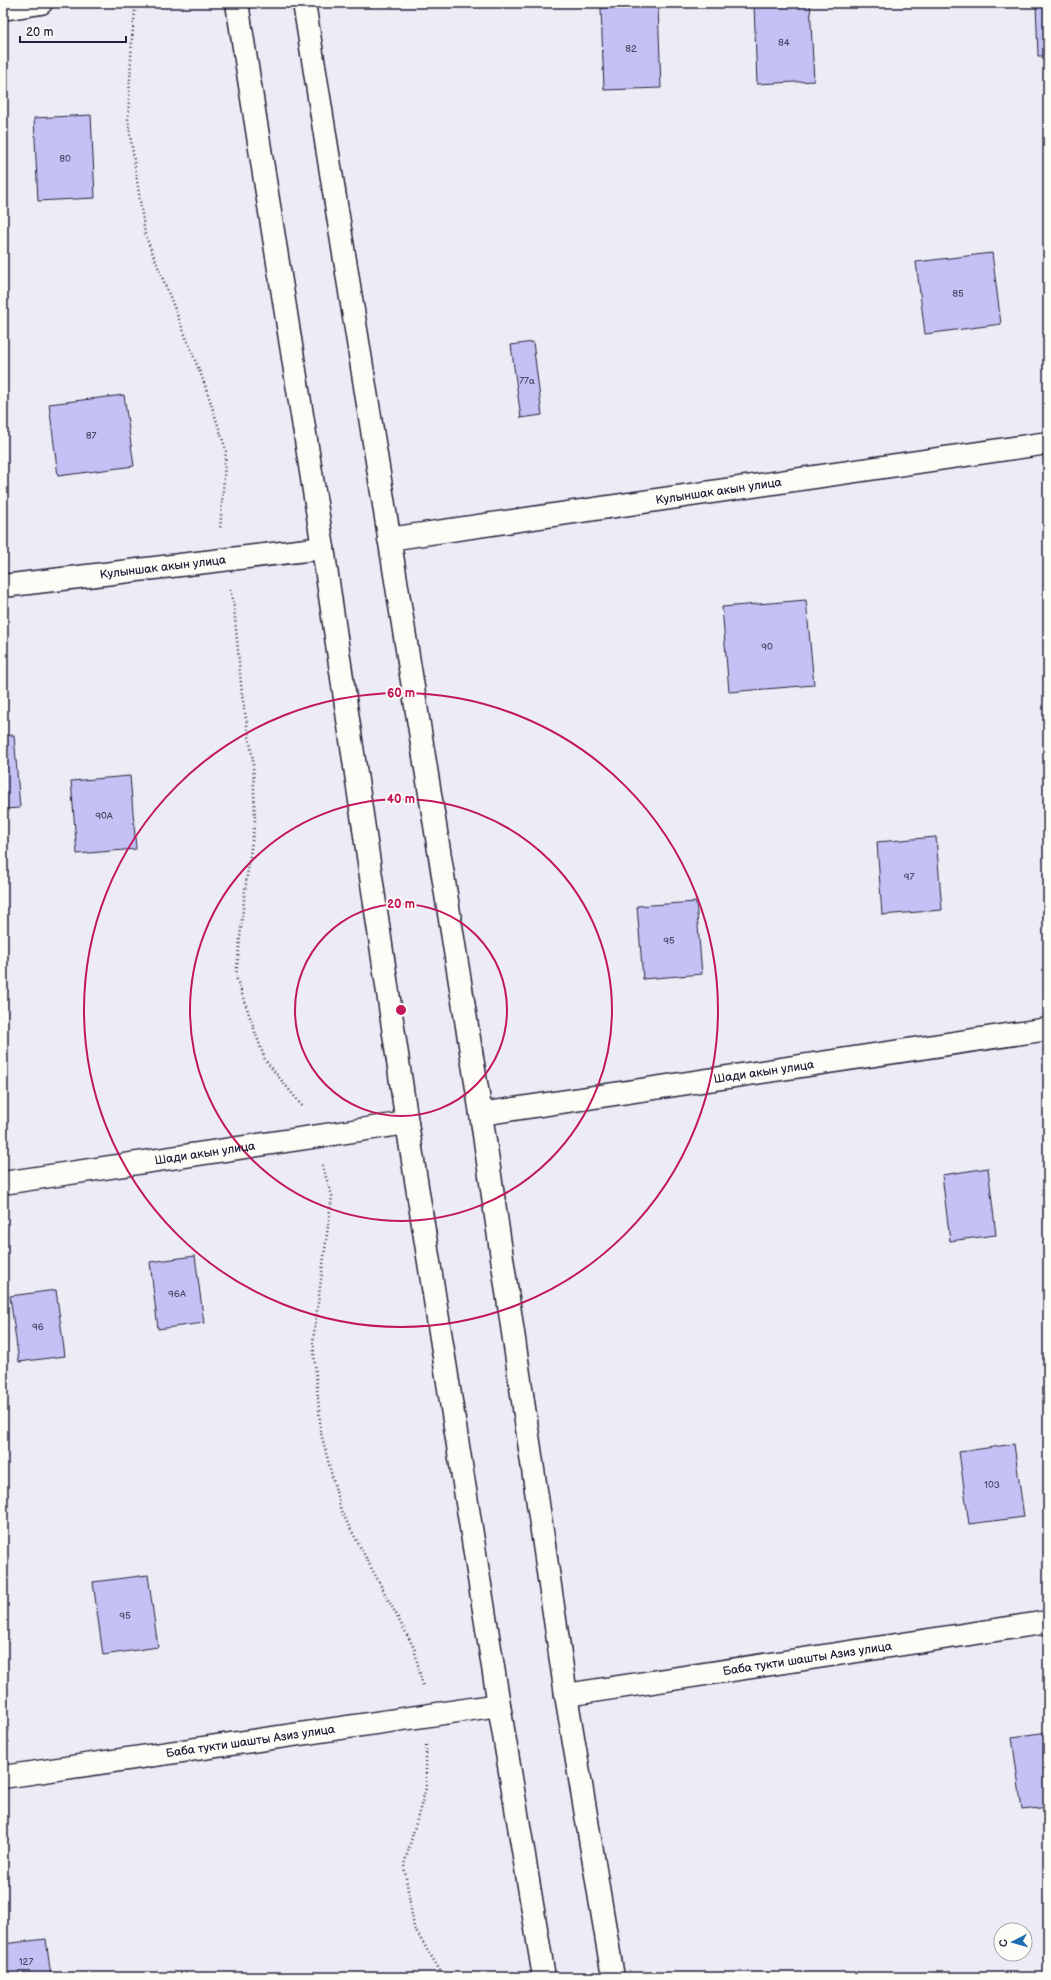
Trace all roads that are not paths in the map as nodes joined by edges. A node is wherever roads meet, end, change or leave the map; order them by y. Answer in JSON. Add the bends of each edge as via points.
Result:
{"nodes":[{"id":1,"x":41,"y":3,"type":"edge"},
{"id":2,"x":237,"y":3,"type":"edge"},
{"id":3,"x":304,"y":3,"type":"edge"},
{"id":4,"x":3,"y":8,"type":"edge"},
{"id":5,"x":1048,"y":443,"type":"edge"},
{"id":6,"x":389,"y":539,"type":"junction"},
{"id":7,"x":323,"y":548,"type":"junction"},
{"id":8,"x":3,"y":586,"type":"edge"},
{"id":9,"x":1048,"y":1029,"type":"edge"},
{"id":10,"x":481,"y":1114,"type":"junction"},
{"id":11,"x":407,"y":1123,"type":"junction"},
{"id":12,"x":3,"y":1183,"type":"edge"},
{"id":13,"x":1048,"y":1622,"type":"edge"},
{"id":14,"x":566,"y":1695,"type":"junction"},
{"id":15,"x":498,"y":1705,"type":"junction"},
{"id":16,"x":3,"y":1777,"type":"edge"},
{"id":17,"x":544,"y":1977,"type":"edge"},
{"id":18,"x":612,"y":1977,"type":"edge"}],
"edges":[{"from":1,"to":4,"type":"street"},
{"from":2,"to":7,"type":"street"},
{"from":3,"to":6,"type":"street"},
{"from":5,"to":6,"type":"street","name":"Кулыншак акын улица"},
{"from":6,"to":10,"type":"street"},
{"from":7,"to":8,"type":"street","name":"Кулыншак акын улица"},
{"from":7,"to":11,"type":"street"},
{"from":9,"to":10,"type":"street","name":"Шади акын улица"},
{"from":10,"to":14,"type":"street"},
{"from":11,"to":12,"type":"street","name":"Шади акын улица"},
{"from":11,"to":15,"type":"street"},
{"from":13,"to":14,"type":"street","name":"Баба тукти шашты Азиз улица"},
{"from":14,"to":18,"type":"street"},
{"from":15,"to":16,"type":"street","name":"Баба тукти шашты Азиз улица"},
{"from":15,"to":17,"type":"street"}]}
